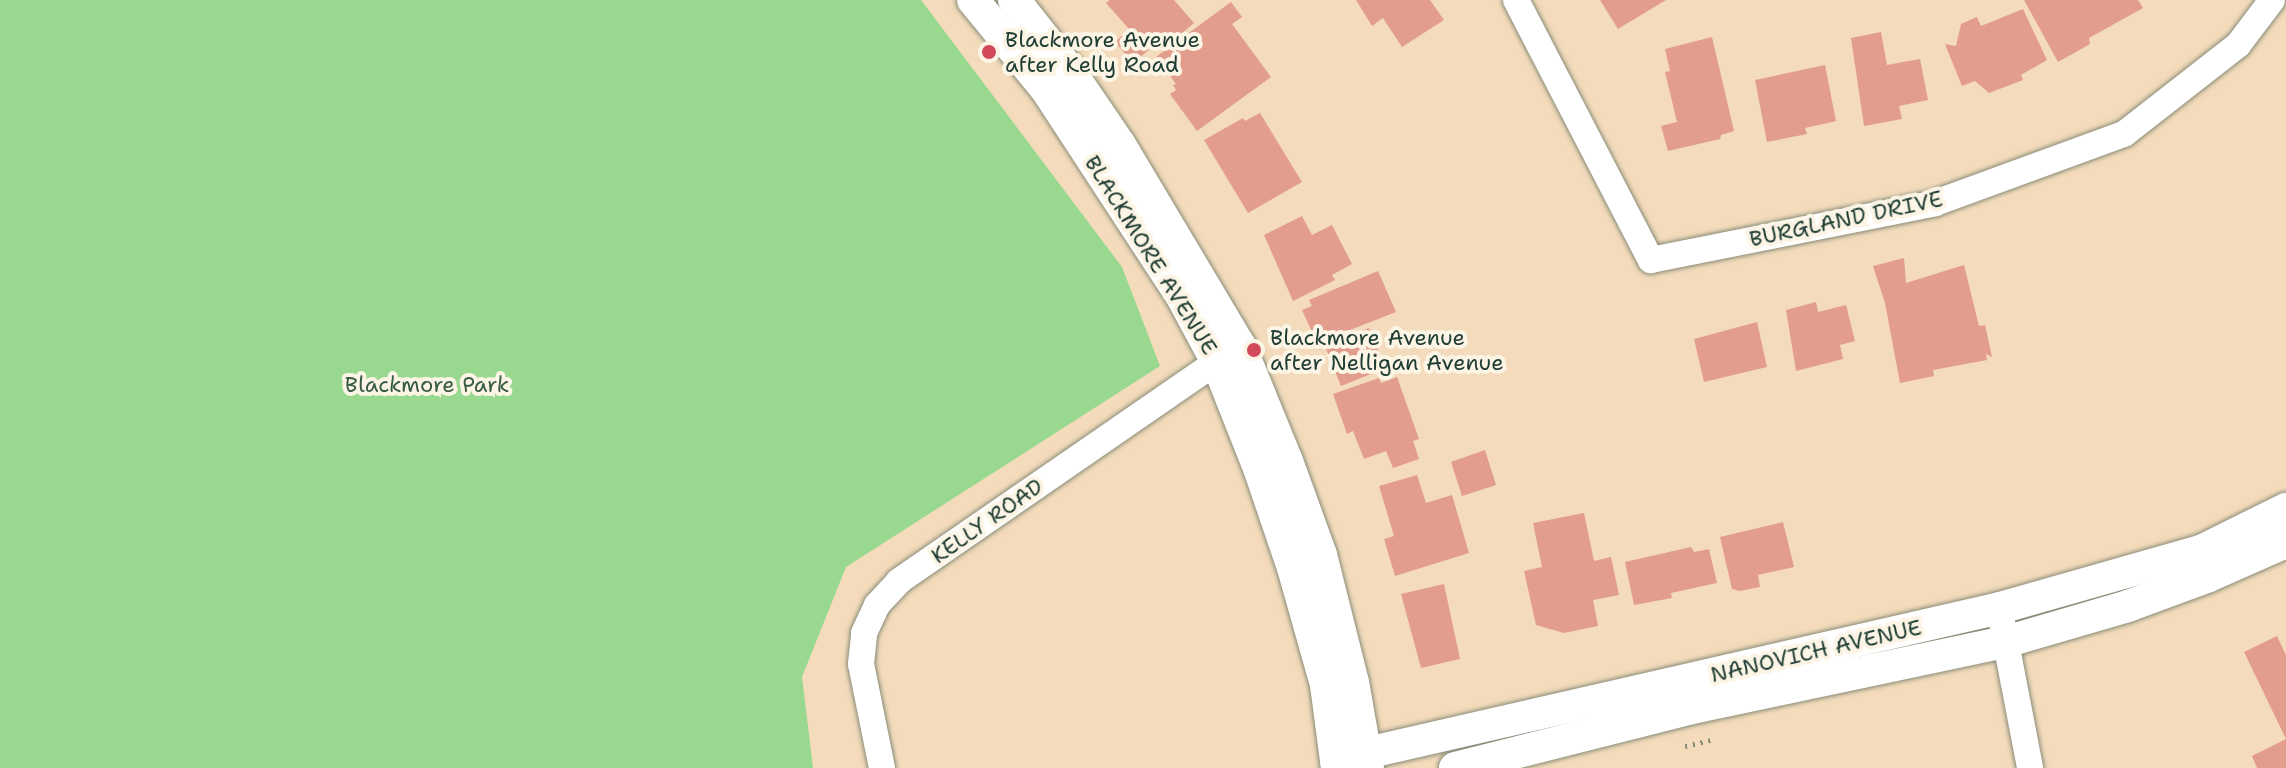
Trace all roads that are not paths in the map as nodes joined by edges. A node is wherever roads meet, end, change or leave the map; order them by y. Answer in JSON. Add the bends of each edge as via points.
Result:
{"nodes":[{"id":1,"x":973,"y":0,"type":"edge"},
{"id":2,"x":1014,"y":0,"type":"edge"},
{"id":3,"x":1516,"y":0,"type":"edge"},
{"id":4,"x":2272,"y":0,"type":"edge"},
{"id":5,"x":1228,"y":354,"type":"junction"},
{"id":6,"x":2286,"y":509,"type":"edge"},
{"id":7,"x":2286,"y":542,"type":"edge"},
{"id":8,"x":2000,"y":608,"type":"junction"},
{"id":9,"x":2005,"y":642,"type":"junction"},
{"id":10,"x":1352,"y":762,"type":"edge"},
{"id":11,"x":882,"y":768,"type":"edge"},
{"id":12,"x":1455,"y":768,"type":"edge"},
{"id":13,"x":2030,"y":768,"type":"edge"}],
"edges":[{"from":1,"to":5,"type":"street","name":"BLACKMORE AVENUE","via":[[1046,89],[1181,295]]},
{"from":2,"to":5,"type":"street","name":"BLACKMORE AVENUE","via":[[1120,145]]},
{"from":3,"to":4,"type":"street","name":"BURGLAND DRIVE","via":[[1651,260],[1935,203],[2124,134],[2238,45]]},
{"from":5,"to":10,"type":"street","name":"BLACKMORE AVENUE","via":[[1287,461],[1321,555],[1353,682]]},
{"from":5,"to":11,"type":"street","name":"KELLY ROAD","via":[[899,581],[877,605],[864,633],[861,664]]},
{"from":6,"to":8,"type":"street","name":"NANOVICH AVENUE","via":[[2203,550]]},
{"from":7,"to":9,"type":"street","name":"NANOVICH AVENUE","via":[[2128,606]]},
{"from":8,"to":9,"type":"street"},
{"from":8,"to":10,"type":"street","name":"NANOVICH AVENUE"},
{"from":9,"to":12,"type":"street","name":"NANOVICH AVENUE","via":[[1692,708]]},
{"from":9,"to":13,"type":"street"}]}
